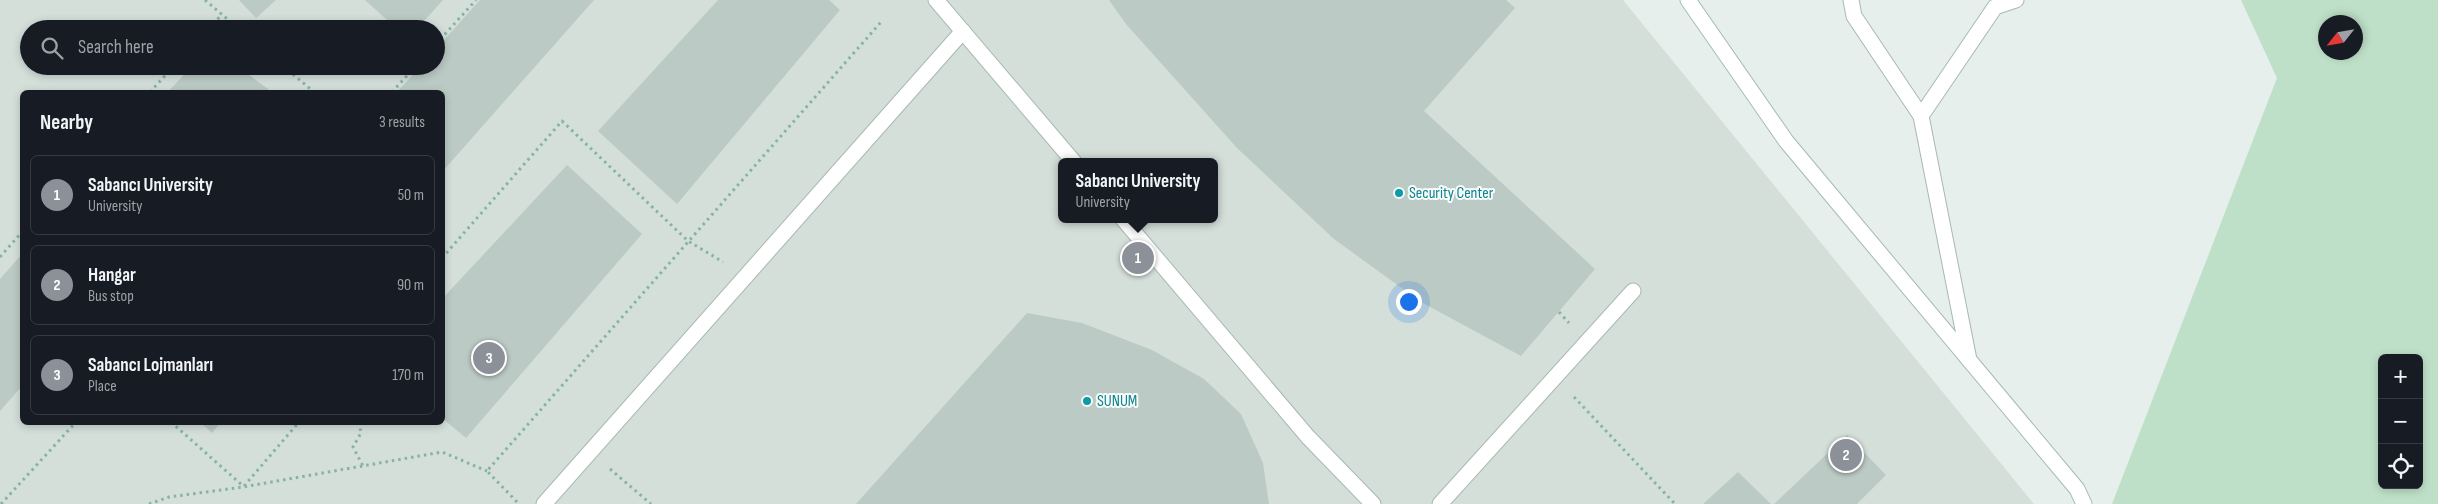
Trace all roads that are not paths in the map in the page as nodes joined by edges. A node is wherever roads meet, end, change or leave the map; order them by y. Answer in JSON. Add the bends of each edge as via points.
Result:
{"nodes":[{"id":1,"x":936,"y":0,"type":"edge"},
{"id":2,"x":1688,"y":0,"type":"edge"},
{"id":3,"x":1851,"y":0,"type":"edge"},
{"id":4,"x":2016,"y":0,"type":"edge"},
{"id":5,"x":963,"y":32,"type":"junction"},
{"id":6,"x":1921,"y":116,"type":"junction"},
{"id":7,"x":1071,"y":158,"type":"edge"},
{"id":8,"x":1126,"y":223,"type":"edge"},
{"id":9,"x":1633,"y":291,"type":"dead end"},
{"id":10,"x":1969,"y":360,"type":"junction"},
{"id":11,"x":544,"y":504,"type":"edge"},
{"id":12,"x":1373,"y":504,"type":"edge"},
{"id":13,"x":1440,"y":504,"type":"edge"},
{"id":14,"x":2084,"y":504,"type":"edge"}],
"edges":[{"from":1,"to":5,"type":"street"},
{"from":2,"to":10,"type":"street","via":[[1786,141]]},
{"from":3,"to":6,"type":"street","via":[[1854,16]]},
{"from":4,"to":6,"type":"street","via":[[1995,7]]},
{"from":5,"to":7,"type":"street"},
{"from":5,"to":11,"type":"street"},
{"from":6,"to":10,"type":"street"},
{"from":8,"to":12,"type":"street","via":[[1308,437]]},
{"from":9,"to":13,"type":"street"},
{"from":10,"to":14,"type":"street","via":[[2077,489]]}]}
